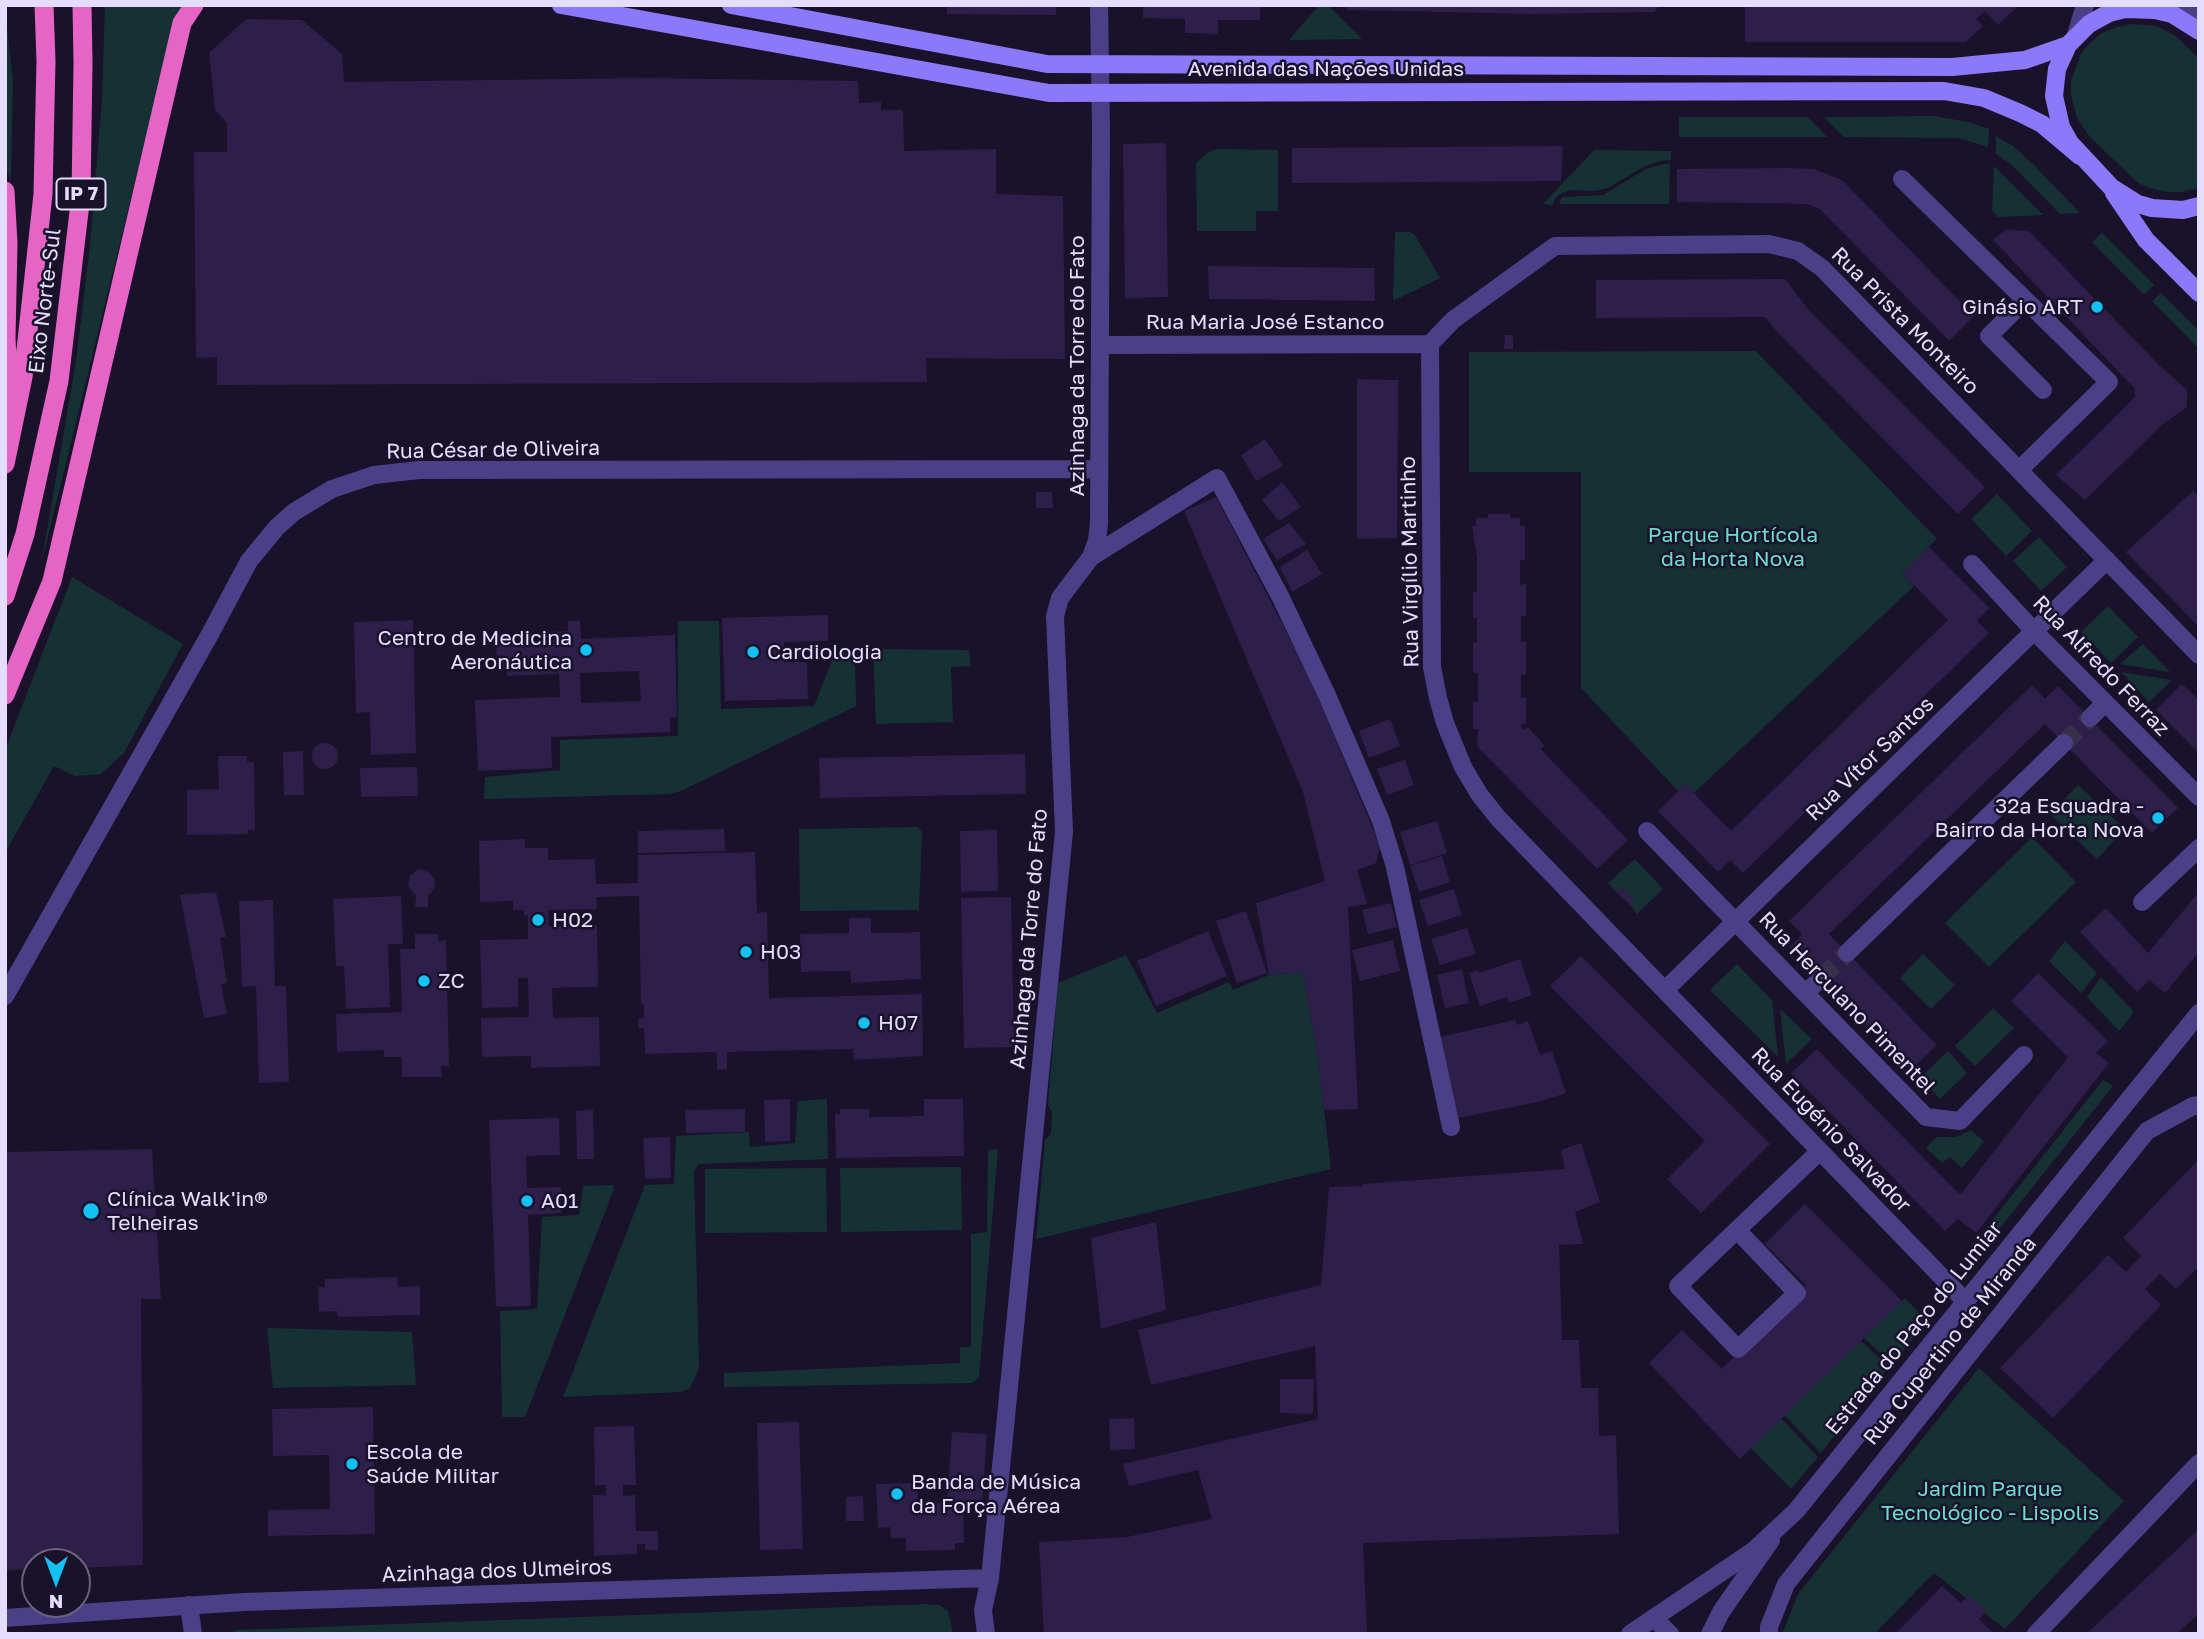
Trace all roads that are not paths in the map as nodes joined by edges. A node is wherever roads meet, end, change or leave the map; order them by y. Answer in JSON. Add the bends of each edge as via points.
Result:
{"nodes":[{"id":1,"x":44,"y":5,"type":"edge"},
{"id":2,"x":82,"y":5,"type":"edge"},
{"id":3,"x":194,"y":5,"type":"edge"},
{"id":4,"x":561,"y":5,"type":"edge"},
{"id":5,"x":731,"y":5,"type":"edge"},
{"id":6,"x":1099,"y":5,"type":"edge"},
{"id":7,"x":2084,"y":5,"type":"edge"},
{"id":8,"x":2185,"y":5,"type":"edge"},
{"id":9,"x":2199,"y":30,"type":"edge"},
{"id":10,"x":2071,"y":41,"type":"junction"},
{"id":11,"x":1100,"y":65,"type":"junction"},
{"id":12,"x":1101,"y":92,"type":"junction"},
{"id":13,"x":2080,"y":156,"type":"junction"},
{"id":14,"x":1902,"y":179,"type":"dead end"},
{"id":15,"x":2110,"y":187,"type":"junction"},
{"id":16,"x":5,"y":191,"type":"edge"},
{"id":17,"x":2199,"y":206,"type":"edge"},
{"id":18,"x":2199,"y":293,"type":"edge"},
{"id":19,"x":2025,"y":300,"type":"junction"},
{"id":20,"x":1430,"y":344,"type":"junction"},
{"id":21,"x":1100,"y":345,"type":"junction"},
{"id":22,"x":2043,"y":390,"type":"dead end"},
{"id":23,"x":11,"y":443,"type":"junction"},
{"id":24,"x":5,"y":464,"type":"edge"},
{"id":25,"x":1099,"y":469,"type":"junction"},
{"id":26,"x":2019,"y":470,"type":"junction"},
{"id":27,"x":1091,"y":556,"type":"junction"},
{"id":28,"x":2107,"y":560,"type":"junction"},
{"id":29,"x":1972,"y":564,"type":"dead end"},
{"id":30,"x":5,"y":596,"type":"edge"},
{"id":31,"x":2034,"y":631,"type":"junction"},
{"id":32,"x":2199,"y":655,"type":"edge"},
{"id":33,"x":5,"y":695,"type":"edge"},
{"id":34,"x":2105,"y":704,"type":"junction"},
{"id":35,"x":2090,"y":718,"type":"tunnel mouth"},
{"id":36,"x":2064,"y":743,"type":"tunnel mouth"},
{"id":37,"x":2199,"y":797,"type":"edge"},
{"id":38,"x":1647,"y":831,"type":"dead end"},
{"id":39,"x":2199,"y":848,"type":"edge"},
{"id":40,"x":2142,"y":902,"type":"dead end"},
{"id":41,"x":1736,"y":921,"type":"junction"},
{"id":42,"x":1847,"y":953,"type":"tunnel mouth"},
{"id":43,"x":1821,"y":978,"type":"tunnel mouth"},
{"id":44,"x":1665,"y":990,"type":"junction"},
{"id":45,"x":1806,"y":993,"type":"junction"},
{"id":46,"x":5,"y":996,"type":"edge"},
{"id":47,"x":2199,"y":1013,"type":"edge"},
{"id":48,"x":2024,"y":1055,"type":"dead end"},
{"id":49,"x":2199,"y":1105,"type":"edge"},
{"id":50,"x":1451,"y":1127,"type":"dead end"},
{"id":51,"x":1820,"y":1151,"type":"junction"},
{"id":52,"x":1737,"y":1230,"type":"junction"},
{"id":53,"x":1965,"y":1301,"type":"junction"},
{"id":54,"x":2199,"y":1463,"type":"edge"},
{"id":55,"x":1778,"y":1530,"type":"junction"},
{"id":56,"x":990,"y":1578,"type":"junction"},
{"id":57,"x":189,"y":1605,"type":"junction"},
{"id":58,"x":5,"y":1618,"type":"edge"},
{"id":59,"x":1655,"y":1626,"type":"edge"},
{"id":60,"x":192,"y":1634,"type":"edge"},
{"id":61,"x":986,"y":1634,"type":"edge"},
{"id":62,"x":1629,"y":1634,"type":"edge"},
{"id":63,"x":1670,"y":1634,"type":"edge"},
{"id":64,"x":1710,"y":1634,"type":"edge"},
{"id":65,"x":1769,"y":1634,"type":"edge"},
{"id":66,"x":2036,"y":1634,"type":"edge"}],
"edges":[{"from":1,"to":23,"type":"highway","name":"Eixo Norte-Sul","number":"IP 7","via":[[43,194]]},
{"from":2,"to":30,"type":"highway","name":"Eixo Norte-Sul","number":"IP 7","via":[[81,195],[59,381],[25,534]]},
{"from":3,"to":33,"type":"highway","via":[[182,23],[52,581]]},
{"from":4,"to":12,"type":"main road","name":"Avenida das Nações Unidas","via":[[1049,93]]},
{"from":5,"to":11,"type":"main road","name":"Avenida das Nações Unidas","via":[[1047,64]]},
{"from":6,"to":11,"type":"street","name":"Azinhaga da Torre do Fato"},
{"from":7,"to":10,"type":"street"},
{"from":8,"to":9,"type":"street"},
{"from":9,"to":10,"type":"main road","via":[[2172,14],[2139,9],[2109,13],[2089,23]]},
{"from":10,"to":11,"type":"main road","name":"Avenida das Nações Unidas","via":[[2025,60],[1952,68]]},
{"from":10,"to":13,"type":"main road","via":[[2057,69],[2054,96],[2062,127]]},
{"from":11,"to":12,"type":"street","name":"Azinhaga da Torre do Fato"},
{"from":12,"to":13,"type":"main road","name":"Avenida das Nações Unidas","via":[[1944,91],[1984,98],[2020,113],[2042,124]]},
{"from":12,"to":21,"type":"street","name":"Azinhaga da Torre do Fato"},
{"from":13,"to":15,"type":"main road"},
{"from":14,"to":19,"type":"street"},
{"from":15,"to":17,"type":"main road","via":[[2152,208]]},
{"from":15,"to":18,"type":"main road","via":[[2146,240]]},
{"from":16,"to":23,"type":"highway"},
{"from":19,"to":22,"type":"street","via":[[1989,336]]},
{"from":19,"to":26,"type":"street","via":[[2109,382]]},
{"from":20,"to":21,"type":"street","name":"Rua Maria José Estanco"},
{"from":20,"to":26,"type":"street","name":"Rua Prista Monteiro","via":[[1453,320],[1555,246],[1779,245],[1798,251],[1822,268]]},
{"from":20,"to":44,"type":"street","name":"Rua Virgílio Martinho","via":[[1432,667],[1445,723],[1463,767],[1498,818]]},
{"from":21,"to":25,"type":"street","name":"Azinhaga da Torre do Fato"},
{"from":23,"to":24,"type":"highway","name":"Eixo Norte-Sul","number":"IP 7"},
{"from":25,"to":27,"type":"street","name":"Azinhaga da Torre do Fato","via":[[1099,523]]},
{"from":25,"to":46,"type":"street","name":"Rua César de Oliveira","via":[[419,470],[374,475],[332,489],[286,519],[249,561]]},
{"from":26,"to":28,"type":"street","name":"Rua Prista Monteiro"},
{"from":27,"to":50,"type":"street","via":[[1217,478],[1281,598],[1381,821]]},
{"from":27,"to":56,"type":"street","name":"Azinhaga da Torre do Fato","via":[[1060,598],[1055,616],[1064,832]]},
{"from":28,"to":31,"type":"street","name":"Rua Vítor Santos"},
{"from":28,"to":32,"type":"street","name":"Rua Prista Monteiro"},
{"from":29,"to":31,"type":"street","name":"Rua Alfredo Ferraz"},
{"from":31,"to":34,"type":"street","name":"Rua Alfredo Ferraz"},
{"from":31,"to":41,"type":"street","name":"Rua Vítor Santos"},
{"from":34,"to":35,"type":"street"},
{"from":34,"to":37,"type":"street","name":"Rua Alfredo Ferraz"},
{"from":36,"to":42,"type":"street"},
{"from":38,"to":41,"type":"street","name":"Rua Herculano Pimentel"},
{"from":39,"to":40,"type":"street"},
{"from":41,"to":44,"type":"street","name":"Rua Vítor Santos"},
{"from":41,"to":45,"type":"street","name":"Rua Herculano Pimentel"},
{"from":43,"to":45,"type":"street"},
{"from":44,"to":51,"type":"street","name":"Rua Eugénio Salvador"},
{"from":45,"to":48,"type":"street","name":"Rua Herculano Pimentel","via":[[1926,1117],[1960,1121]]},
{"from":47,"to":53,"type":"street","name":"Estrada do Paço do Lumiar"},
{"from":49,"to":65,"type":"street","name":"Rua Cupertino de Miranda","via":[[2147,1131],[1786,1584]]},
{"from":51,"to":52,"type":"street"},
{"from":51,"to":53,"type":"street","name":"Rua Eugénio Salvador"},
{"from":52,"to":52,"type":"street","via":[[1678,1286],[1738,1349],[1797,1293]]},
{"from":53,"to":55,"type":"street","name":"Estrada do Paço do Lumiar"},
{"from":54,"to":66,"type":"street"},
{"from":55,"to":59,"type":"street","name":"Estrada do Paço do Lumiar"},
{"from":55,"to":64,"type":"street"},
{"from":56,"to":57,"type":"street","name":"Azinhaga dos Ulmeiros"},
{"from":56,"to":61,"type":"street","name":"Azinhaga da Torre do Fato","via":[[983,1610]]},
{"from":57,"to":58,"type":"street","name":"Azinhaga dos Ulmeiros"},
{"from":57,"to":60,"type":"street"},
{"from":59,"to":62,"type":"street","name":"Estrada do Paço do Lumiar"},
{"from":59,"to":63,"type":"street"}]}
